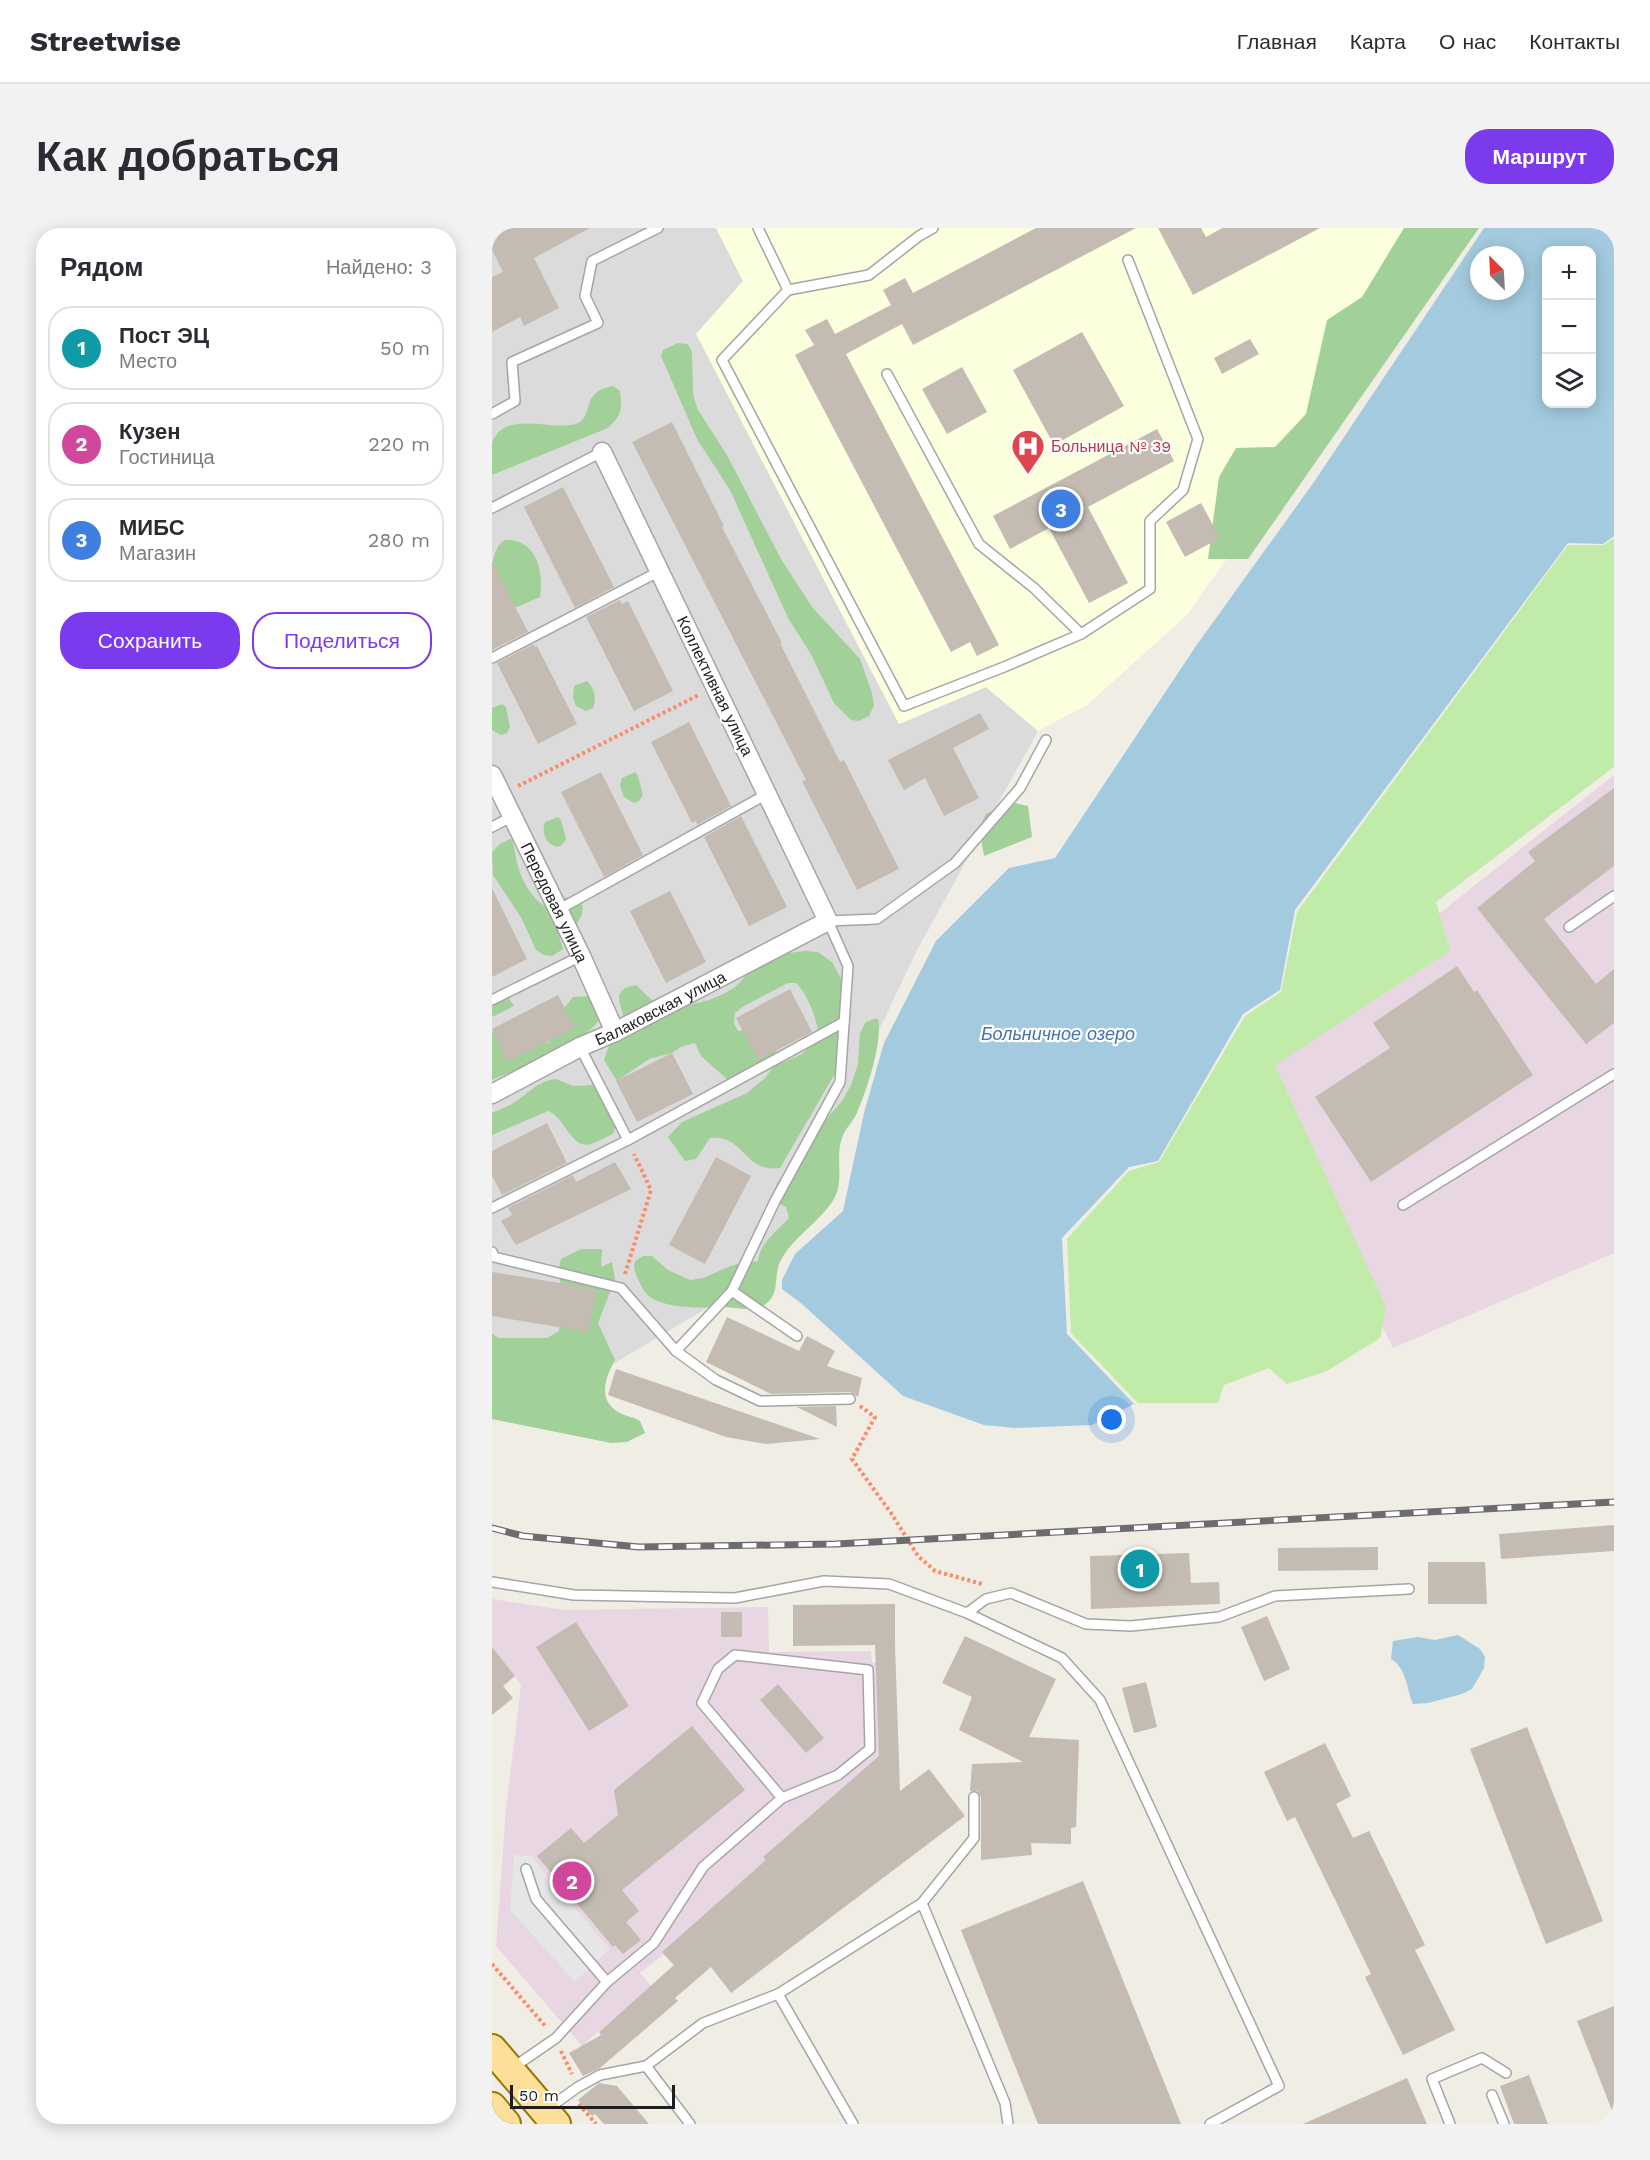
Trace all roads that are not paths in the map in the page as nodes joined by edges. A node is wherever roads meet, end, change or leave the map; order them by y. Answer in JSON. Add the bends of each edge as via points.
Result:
{"nodes":[{"id":1,"x":658,"y":228,"type":"edge"},
{"id":2,"x":758,"y":228,"type":"edge"},
{"id":3,"x":933,"y":228,"type":"edge"},
{"id":4,"x":1128,"y":260,"type":"dead end"},
{"id":5,"x":788,"y":290,"type":"junction"},
{"id":6,"x":888,"y":374,"type":"dead end"},
{"id":7,"x":492,"y":414,"type":"edge"},
{"id":8,"x":602,"y":452,"type":"joint"},
{"id":9,"x":492,"y":508,"type":"edge"},
{"id":10,"x":660,"y":571,"type":"junction"},
{"id":11,"x":1081,"y":634,"type":"junction"},
{"id":12,"x":492,"y":658,"type":"edge"},
{"id":13,"x":1046,"y":740,"type":"dead end"},
{"id":14,"x":492,"y":775,"type":"edge"},
{"id":15,"x":767,"y":794,"type":"junction"},
{"id":16,"x":513,"y":816,"type":"junction"},
{"id":17,"x":492,"y":827,"type":"edge"},
{"id":18,"x":1614,"y":896,"type":"edge"},
{"id":19,"x":558,"y":910,"type":"junction"},
{"id":20,"x":828,"y":921,"type":"junction"},
{"id":21,"x":1569,"y":927,"type":"dead end"},
{"id":22,"x":581,"y":956,"type":"junction"},
{"id":23,"x":492,"y":1000,"type":"edge"},
{"id":24,"x":844,"y":1022,"type":"junction"},
{"id":25,"x":615,"y":1032,"type":"junction"},
{"id":26,"x":580,"y":1047,"type":"junction"},
{"id":27,"x":1614,"y":1074,"type":"edge"},
{"id":28,"x":492,"y":1094,"type":"edge"},
{"id":29,"x":628,"y":1140,"type":"junction"},
{"id":30,"x":1403,"y":1205,"type":"dead end"},
{"id":31,"x":492,"y":1208,"type":"edge"},
{"id":32,"x":492,"y":1252,"type":"edge"},
{"id":33,"x":732,"y":1291,"type":"junction"},
{"id":34,"x":797,"y":1336,"type":"dead end"},
{"id":35,"x":676,"y":1351,"type":"junction"},
{"id":36,"x":850,"y":1399,"type":"road end"},
{"id":37,"x":492,"y":1582,"type":"edge"},
{"id":38,"x":1409,"y":1589,"type":"dead end"},
{"id":39,"x":967,"y":1612,"type":"junction"},
{"id":40,"x":974,"y":1797,"type":"dead end"},
{"id":41,"x":782,"y":1798,"type":"junction"},
{"id":42,"x":526,"y":1869,"type":"dead end"},
{"id":43,"x":922,"y":1903,"type":"junction"},
{"id":44,"x":607,"y":1983,"type":"junction"},
{"id":45,"x":778,"y":1994,"type":"junction"},
{"id":46,"x":501,"y":2060,"type":"edge"},
{"id":47,"x":646,"y":2066,"type":"junction"},
{"id":48,"x":1506,"y":2073,"type":"dead end"},
{"id":49,"x":1492,"y":2095,"type":"dead end"},
{"id":50,"x":492,"y":2107,"type":"edge"},
{"id":51,"x":550,"y":2117,"type":"edge"},
{"id":52,"x":506,"y":2124,"type":"edge"},
{"id":53,"x":690,"y":2124,"type":"edge"},
{"id":54,"x":853,"y":2124,"type":"edge"},
{"id":55,"x":1008,"y":2124,"type":"edge"},
{"id":56,"x":1210,"y":2124,"type":"edge"},
{"id":57,"x":1450,"y":2124,"type":"edge"},
{"id":58,"x":1504,"y":2124,"type":"edge"}],
"edges":[{"from":1,"to":7,"type":"lane","via":[[592,261],[585,297],[598,323],[512,362],[516,401]]},
{"from":2,"to":5,"type":"lane"},
{"from":3,"to":5,"type":"lane","via":[[869,275]]},
{"from":4,"to":11,"type":"lane","via":[[1198,439],[1183,490],[1150,521],[1150,589]]},
{"from":5,"to":11,"type":"lane","via":[[722,360],[904,706]]},
{"from":6,"to":11,"type":"lane","via":[[979,544],[1034,588]]},
{"from":8,"to":9,"type":"lane"},
{"from":8,"to":10,"type":"street","name":"Коллективная улица"},
{"from":10,"to":12,"type":"lane"},
{"from":10,"to":15,"type":"street","name":"Коллективная улица"},
{"from":13,"to":20,"type":"lane","via":[[1020,788],[955,863],[877,920]]},
{"from":14,"to":16,"type":"street","name":"Передовая улица"},
{"from":15,"to":19,"type":"lane"},
{"from":15,"to":20,"type":"street","name":"Коллективная улица"},
{"from":16,"to":17,"type":"lane"},
{"from":16,"to":19,"type":"street","name":"Передовая улица"},
{"from":18,"to":21,"type":"lane"},
{"from":19,"to":22,"type":"street","name":"Передовая улица"},
{"from":20,"to":24,"type":"lane","via":[[848,966]]},
{"from":20,"to":25,"type":"street","name":"Балаковская улица"},
{"from":22,"to":23,"type":"lane"},
{"from":22,"to":25,"type":"street","name":"Передовая улица"},
{"from":24,"to":29,"type":"lane"},
{"from":24,"to":33,"type":"lane","via":[[840,1082],[775,1201]]},
{"from":25,"to":26,"type":"street","name":"Балаковская улица"},
{"from":26,"to":28,"type":"street","name":"Балаковская улица"},
{"from":26,"to":29,"type":"lane"},
{"from":27,"to":30,"type":"lane"},
{"from":29,"to":31,"type":"lane"},
{"from":32,"to":35,"type":"lane","via":[[494,1257],[621,1288]]},
{"from":33,"to":34,"type":"lane"},
{"from":33,"to":35,"type":"lane"},
{"from":35,"to":36,"type":"lane","via":[[716,1380],[760,1401]]},
{"from":37,"to":39,"type":"lane","via":[[574,1595],[735,1598],[824,1581],[889,1584]]},
{"from":38,"to":39,"type":"lane","via":[[1275,1596],[1219,1617],[1131,1626],[1086,1624],[1011,1593],[986,1599]]},
{"from":39,"to":56,"type":"lane","via":[[1062,1658],[1100,1700],[1279,2086]]},
{"from":40,"to":43,"type":"lane","via":[[974,1838]]},
{"from":41,"to":41,"type":"lane","via":[[702,1703],[718,1669],[735,1655],[867,1670],[870,1749],[838,1775]]},
{"from":41,"to":44,"type":"lane","via":[[703,1867],[654,1942]]},
{"from":42,"to":44,"type":"lane","via":[[536,1899]]},
{"from":43,"to":45,"type":"lane"},
{"from":43,"to":55,"type":"lane","via":[[1005,2103]]},
{"from":44,"to":46,"type":"lane","via":[[556,2038]]},
{"from":45,"to":47,"type":"lane","via":[[703,2023]]},
{"from":45,"to":54,"type":"lane"},
{"from":46,"to":51,"type":"main road"},
{"from":47,"to":51,"type":"lane","via":[[600,2075],[578,2087]]},
{"from":47,"to":53,"type":"lane"},
{"from":48,"to":57,"type":"lane","via":[[1482,2058],[1432,2079]]},
{"from":49,"to":58,"type":"lane"},
{"from":50,"to":52,"type":"main road"}]}
